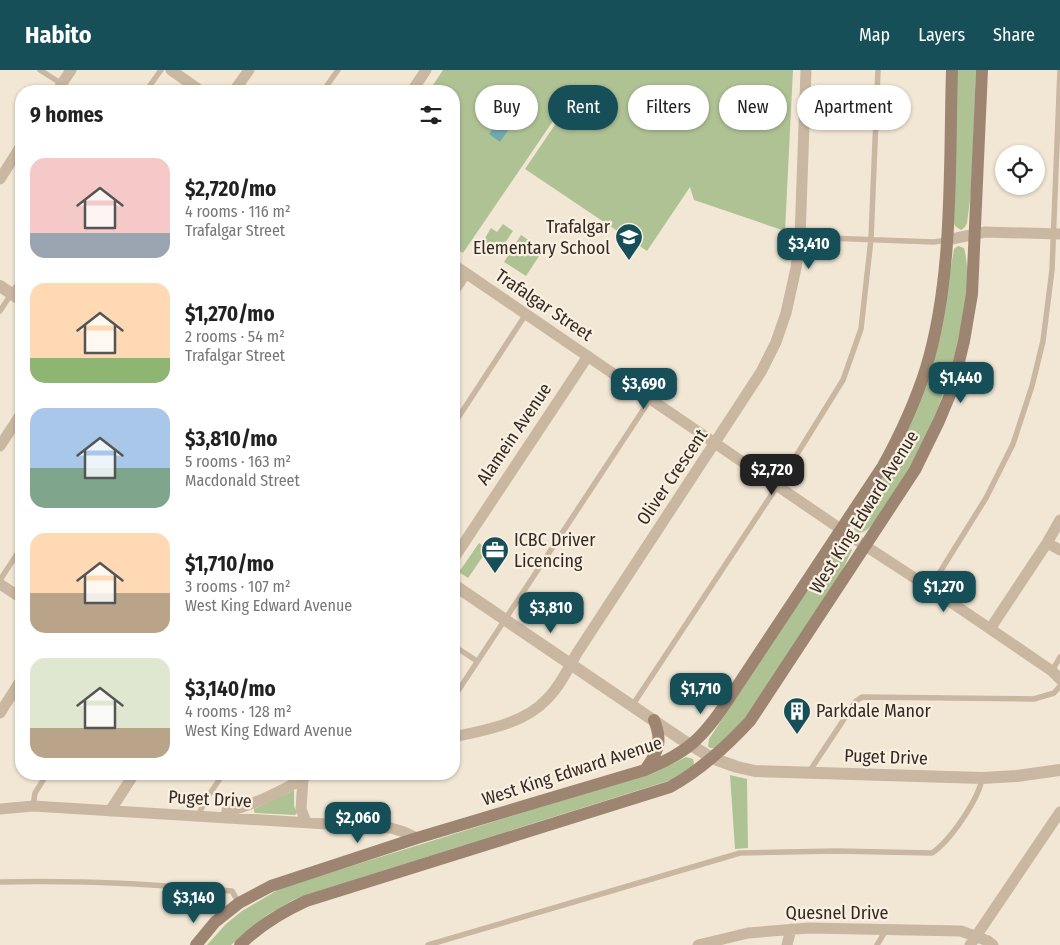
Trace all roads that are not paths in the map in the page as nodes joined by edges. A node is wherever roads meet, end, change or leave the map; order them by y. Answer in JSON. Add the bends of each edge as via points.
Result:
{"nodes":[{"id":1,"x":40,"y":70,"type":"edge"},
{"id":2,"x":71,"y":70,"type":"edge"},
{"id":3,"x":161,"y":70,"type":"edge"},
{"id":4,"x":170,"y":70,"type":"edge"},
{"id":5,"x":249,"y":70,"type":"edge"},
{"id":6,"x":338,"y":70,"type":"edge"},
{"id":7,"x":426,"y":70,"type":"edge"},
{"id":8,"x":806,"y":70,"type":"edge"},
{"id":9,"x":878,"y":70,"type":"edge"},
{"id":10,"x":952,"y":70,"type":"edge"},
{"id":11,"x":982,"y":70,"type":"edge"},
{"id":12,"x":1060,"y":70,"type":"edge"},
{"id":13,"x":56,"y":85,"type":"edge"},
{"id":14,"x":61,"y":85,"type":"edge"},
{"id":15,"x":150,"y":85,"type":"edge"},
{"id":16,"x":192,"y":85,"type":"edge"},
{"id":17,"x":238,"y":85,"type":"edge"},
{"id":18,"x":327,"y":85,"type":"edge"},
{"id":19,"x":416,"y":85,"type":"edge"},
{"id":20,"x":15,"y":155,"type":"edge"},
{"id":21,"x":0,"y":178,"type":"edge"},
{"id":22,"x":975,"y":234,"type":"junction"},
{"id":23,"x":1057,"y":235,"type":"edge"},
{"id":24,"x":800,"y":237,"type":"junction"},
{"id":25,"x":870,"y":239,"type":"junction"},
{"id":26,"x":947,"y":240,"type":"junction"},
{"id":27,"x":460,"y":268,"type":"edge"},
{"id":28,"x":466,"y":272,"type":"junction"},
{"id":29,"x":460,"y":282,"type":"edge"},
{"id":30,"x":0,"y":286,"type":"edge"},
{"id":31,"x":15,"y":296,"type":"edge"},
{"id":32,"x":15,"y":298,"type":"edge"},
{"id":33,"x":0,"y":311,"type":"edge"},
{"id":34,"x":526,"y":314,"type":"junction"},
{"id":35,"x":588,"y":356,"type":"junction"},
{"id":36,"x":651,"y":398,"type":"junction"},
{"id":37,"x":460,"y":415,"type":"edge"},
{"id":38,"x":15,"y":423,"type":"edge"},
{"id":39,"x":716,"y":442,"type":"junction"},
{"id":40,"x":0,"y":446,"type":"edge"},
{"id":41,"x":778,"y":485,"type":"junction"},
{"id":42,"x":1060,"y":520,"type":"edge"},
{"id":43,"x":842,"y":530,"type":"junction"},
{"id":44,"x":1047,"y":544,"type":"junction"},
{"id":45,"x":864,"y":545,"type":"junction"},
{"id":46,"x":460,"y":549,"type":"edge"},
{"id":47,"x":1060,"y":550,"type":"edge"},
{"id":48,"x":15,"y":557,"type":"edge"},
{"id":49,"x":0,"y":580,"type":"edge"},
{"id":50,"x":0,"y":584,"type":"edge"},
{"id":51,"x":930,"y":588,"type":"junction"},
{"id":52,"x":460,"y":589,"type":"edge"},
{"id":53,"x":15,"y":594,"type":"edge"},
{"id":54,"x":505,"y":619,"type":"junction"},
{"id":55,"x":990,"y":629,"type":"junction"},
{"id":56,"x":460,"y":650,"type":"edge"},
{"id":57,"x":1060,"y":657,"type":"edge"},
{"id":58,"x":477,"y":661,"type":"junction"},
{"id":59,"x":571,"y":664,"type":"junction"},
{"id":60,"x":1056,"y":675,"type":"edge"},
{"id":61,"x":1060,"y":686,"type":"edge"},
{"id":62,"x":460,"y":688,"type":"edge"},
{"id":63,"x":15,"y":689,"type":"edge"},
{"id":64,"x":632,"y":706,"type":"junction"},
{"id":65,"x":0,"y":713,"type":"edge"},
{"id":66,"x":654,"y":720,"type":"junction"},
{"id":67,"x":460,"y":735,"type":"edge"},
{"id":68,"x":692,"y":745,"type":"junction"},
{"id":69,"x":712,"y":758,"type":"junction"},
{"id":70,"x":645,"y":770,"type":"junction"},
{"id":71,"x":1060,"y":770,"type":"edge"},
{"id":72,"x":809,"y":772,"type":"junction"},
{"id":73,"x":982,"y":778,"type":"junction"},
{"id":74,"x":43,"y":780,"type":"edge"},
{"id":75,"x":130,"y":780,"type":"edge"},
{"id":76,"x":219,"y":780,"type":"edge"},
{"id":77,"x":297,"y":780,"type":"edge"},
{"id":78,"x":305,"y":780,"type":"edge"},
{"id":79,"x":33,"y":806,"type":"junction"},
{"id":80,"x":0,"y":809,"type":"edge"},
{"id":81,"x":110,"y":811,"type":"junction"},
{"id":82,"x":1060,"y":812,"type":"edge"},
{"id":83,"x":198,"y":816,"type":"junction"},
{"id":84,"x":227,"y":818,"type":"junction"},
{"id":85,"x":306,"y":822,"type":"junction"},
{"id":86,"x":417,"y":838,"type":"junction"},
{"id":87,"x":0,"y":882,"type":"edge"},
{"id":88,"x":239,"y":902,"type":"junction"},
{"id":89,"x":791,"y":929,"type":"junction"},
{"id":90,"x":886,"y":930,"type":"junction"},
{"id":91,"x":973,"y":941,"type":"edge"},
{"id":92,"x":243,"y":944,"type":"edge"},
{"id":93,"x":196,"y":945,"type":"edge"},
{"id":94,"x":428,"y":945,"type":"edge"},
{"id":95,"x":698,"y":945,"type":"edge"},
{"id":96,"x":787,"y":945,"type":"edge"},
{"id":97,"x":877,"y":945,"type":"edge"},
{"id":98,"x":993,"y":945,"type":"edge"}],
"edges":[{"from":1,"to":13,"type":"lane"},
{"from":2,"to":14,"type":"street"},
{"from":3,"to":15,"type":"lane"},
{"from":4,"to":16,"type":"street"},
{"from":5,"to":17,"type":"street"},
{"from":6,"to":18,"type":"lane"},
{"from":7,"to":19,"type":"street"},
{"from":8,"to":24,"type":"street","name":"Oliver Crescent"},
{"from":9,"to":25,"type":"lane"},
{"from":10,"to":26,"type":"main road","name":"West King Edward Avenue"},
{"from":11,"to":22,"type":"main road","name":"West King Edward Avenue"},
{"from":12,"to":23,"type":"lane"},
{"from":20,"to":21,"type":"street"},
{"from":22,"to":23,"type":"street"},
{"from":22,"to":26,"type":"street"},
{"from":22,"to":45,"type":"main road","name":"West King Edward Avenue","via":[[969,315],[952,390],[915,470]]},
{"from":23,"to":51,"type":"lane","via":[[1043,341],[1013,444],[986,498]]},
{"from":24,"to":25,"type":"lane"},
{"from":24,"to":39,"type":"street","name":"Oliver Crescent","via":[[793,286],[776,342],[761,372]]},
{"from":25,"to":26,"type":"lane"},
{"from":25,"to":41,"type":"lane","via":[[861,329],[843,380]]},
{"from":26,"to":43,"type":"main road","name":"West King Edward Avenue","via":[[935,330],[917,395],[887,458]]},
{"from":27,"to":28,"type":"street","name":"Trafalgar Street"},
{"from":28,"to":29,"type":"street"},
{"from":28,"to":34,"type":"street","name":"Trafalgar Street"},
{"from":30,"to":31,"type":"street"},
{"from":32,"to":33,"type":"lane"},
{"from":34,"to":35,"type":"street","name":"Trafalgar Street"},
{"from":34,"to":37,"type":"lane"},
{"from":35,"to":36,"type":"street","name":"Trafalgar Street"},
{"from":35,"to":46,"type":"street","name":"Alamein Avenue"},
{"from":36,"to":39,"type":"street","name":"Trafalgar Street"},
{"from":36,"to":54,"type":"lane"},
{"from":38,"to":40,"type":"street"},
{"from":39,"to":41,"type":"street","name":"Trafalgar Street"},
{"from":39,"to":59,"type":"street","name":"Oliver Crescent"},
{"from":41,"to":43,"type":"street","name":"Trafalgar Street"},
{"from":41,"to":64,"type":"lane"},
{"from":42,"to":44,"type":"street"},
{"from":43,"to":45,"type":"street","name":"Trafalgar Street"},
{"from":43,"to":68,"type":"main road","name":"West King Edward Avenue","via":[[716,720]]},
{"from":44,"to":47,"type":"street"},
{"from":44,"to":55,"type":"street"},
{"from":45,"to":51,"type":"street","name":"Trafalgar Street"},
{"from":45,"to":69,"type":"main road","name":"West King Edward Avenue","via":[[750,721]]},
{"from":48,"to":49,"type":"lane"},
{"from":50,"to":53,"type":"street"},
{"from":51,"to":55,"type":"street","name":"Trafalgar Street"},
{"from":52,"to":54,"type":"street","name":"Puget Drive"},
{"from":54,"to":58,"type":"lane"},
{"from":54,"to":59,"type":"street","name":"Puget Drive"},
{"from":55,"to":60,"type":"street","name":"Trafalgar Street"},
{"from":56,"to":58,"type":"lane"},
{"from":57,"to":60,"type":"lane"},
{"from":58,"to":62,"type":"lane"},
{"from":59,"to":64,"type":"street","name":"Puget Drive"},
{"from":59,"to":67,"type":"street","name":"Oliver Crescent","via":[[547,699],[521,718]]},
{"from":61,"to":72,"type":"lane","via":[[1054,693],[1034,699],[862,697],[856,701]]},
{"from":63,"to":65,"type":"street"},
{"from":64,"to":66,"type":"street","name":"Puget Drive"},
{"from":66,"to":68,"type":"street","name":"Puget Drive"},
{"from":66,"to":70,"type":"main road","via":[[659,746]]},
{"from":68,"to":69,"type":"street","name":"Puget Drive"},
{"from":68,"to":70,"type":"main road","name":"West King Edward Avenue","via":[[666,762]]},
{"from":69,"to":72,"type":"street","name":"Puget Drive","via":[[755,771]]},
{"from":69,"to":92,"type":"main road","name":"West King Edward Avenue","via":[[687,778],[650,795],[306,901],[275,917]]},
{"from":70,"to":86,"type":"main road","name":"West King Edward Avenue"},
{"from":71,"to":73,"type":"street","name":"Puget Drive"},
{"from":72,"to":73,"type":"street","name":"Puget Drive"},
{"from":73,"to":94,"type":"lane","via":[[981,788],[949,839],[932,853],[740,853]]},
{"from":74,"to":79,"type":"lane","via":[[35,793]]},
{"from":75,"to":81,"type":"street"},
{"from":76,"to":83,"type":"lane"},
{"from":77,"to":84,"type":"street","via":[[247,806],[227,811]]},
{"from":78,"to":85,"type":"street","via":[[301,809]]},
{"from":79,"to":80,"type":"street","name":"Puget Drive"},
{"from":79,"to":81,"type":"street","name":"Puget Drive"},
{"from":81,"to":83,"type":"street","name":"Puget Drive"},
{"from":82,"to":91,"type":"street"},
{"from":83,"to":84,"type":"street","name":"Puget Drive"},
{"from":84,"to":85,"type":"street","name":"Puget Drive"},
{"from":85,"to":86,"type":"street","name":"Puget Drive","via":[[391,828]]},
{"from":86,"to":88,"type":"main road","name":"West King Edward Avenue","via":[[271,886]]},
{"from":87,"to":88,"type":"lane","via":[[120,882],[188,887],[232,891]]},
{"from":88,"to":93,"type":"main road","name":"West King Edward Avenue","via":[[215,922]]},
{"from":89,"to":90,"type":"street","name":"Quesnel Drive"},
{"from":89,"to":95,"type":"street","name":"Quesnel Drive","via":[[748,933]]},
{"from":89,"to":96,"type":"street"},
{"from":90,"to":91,"type":"street","name":"Quesnel Drive","via":[[961,931]]},
{"from":90,"to":97,"type":"lane"},
{"from":91,"to":98,"type":"street","name":"Quesnel Drive"}]}
